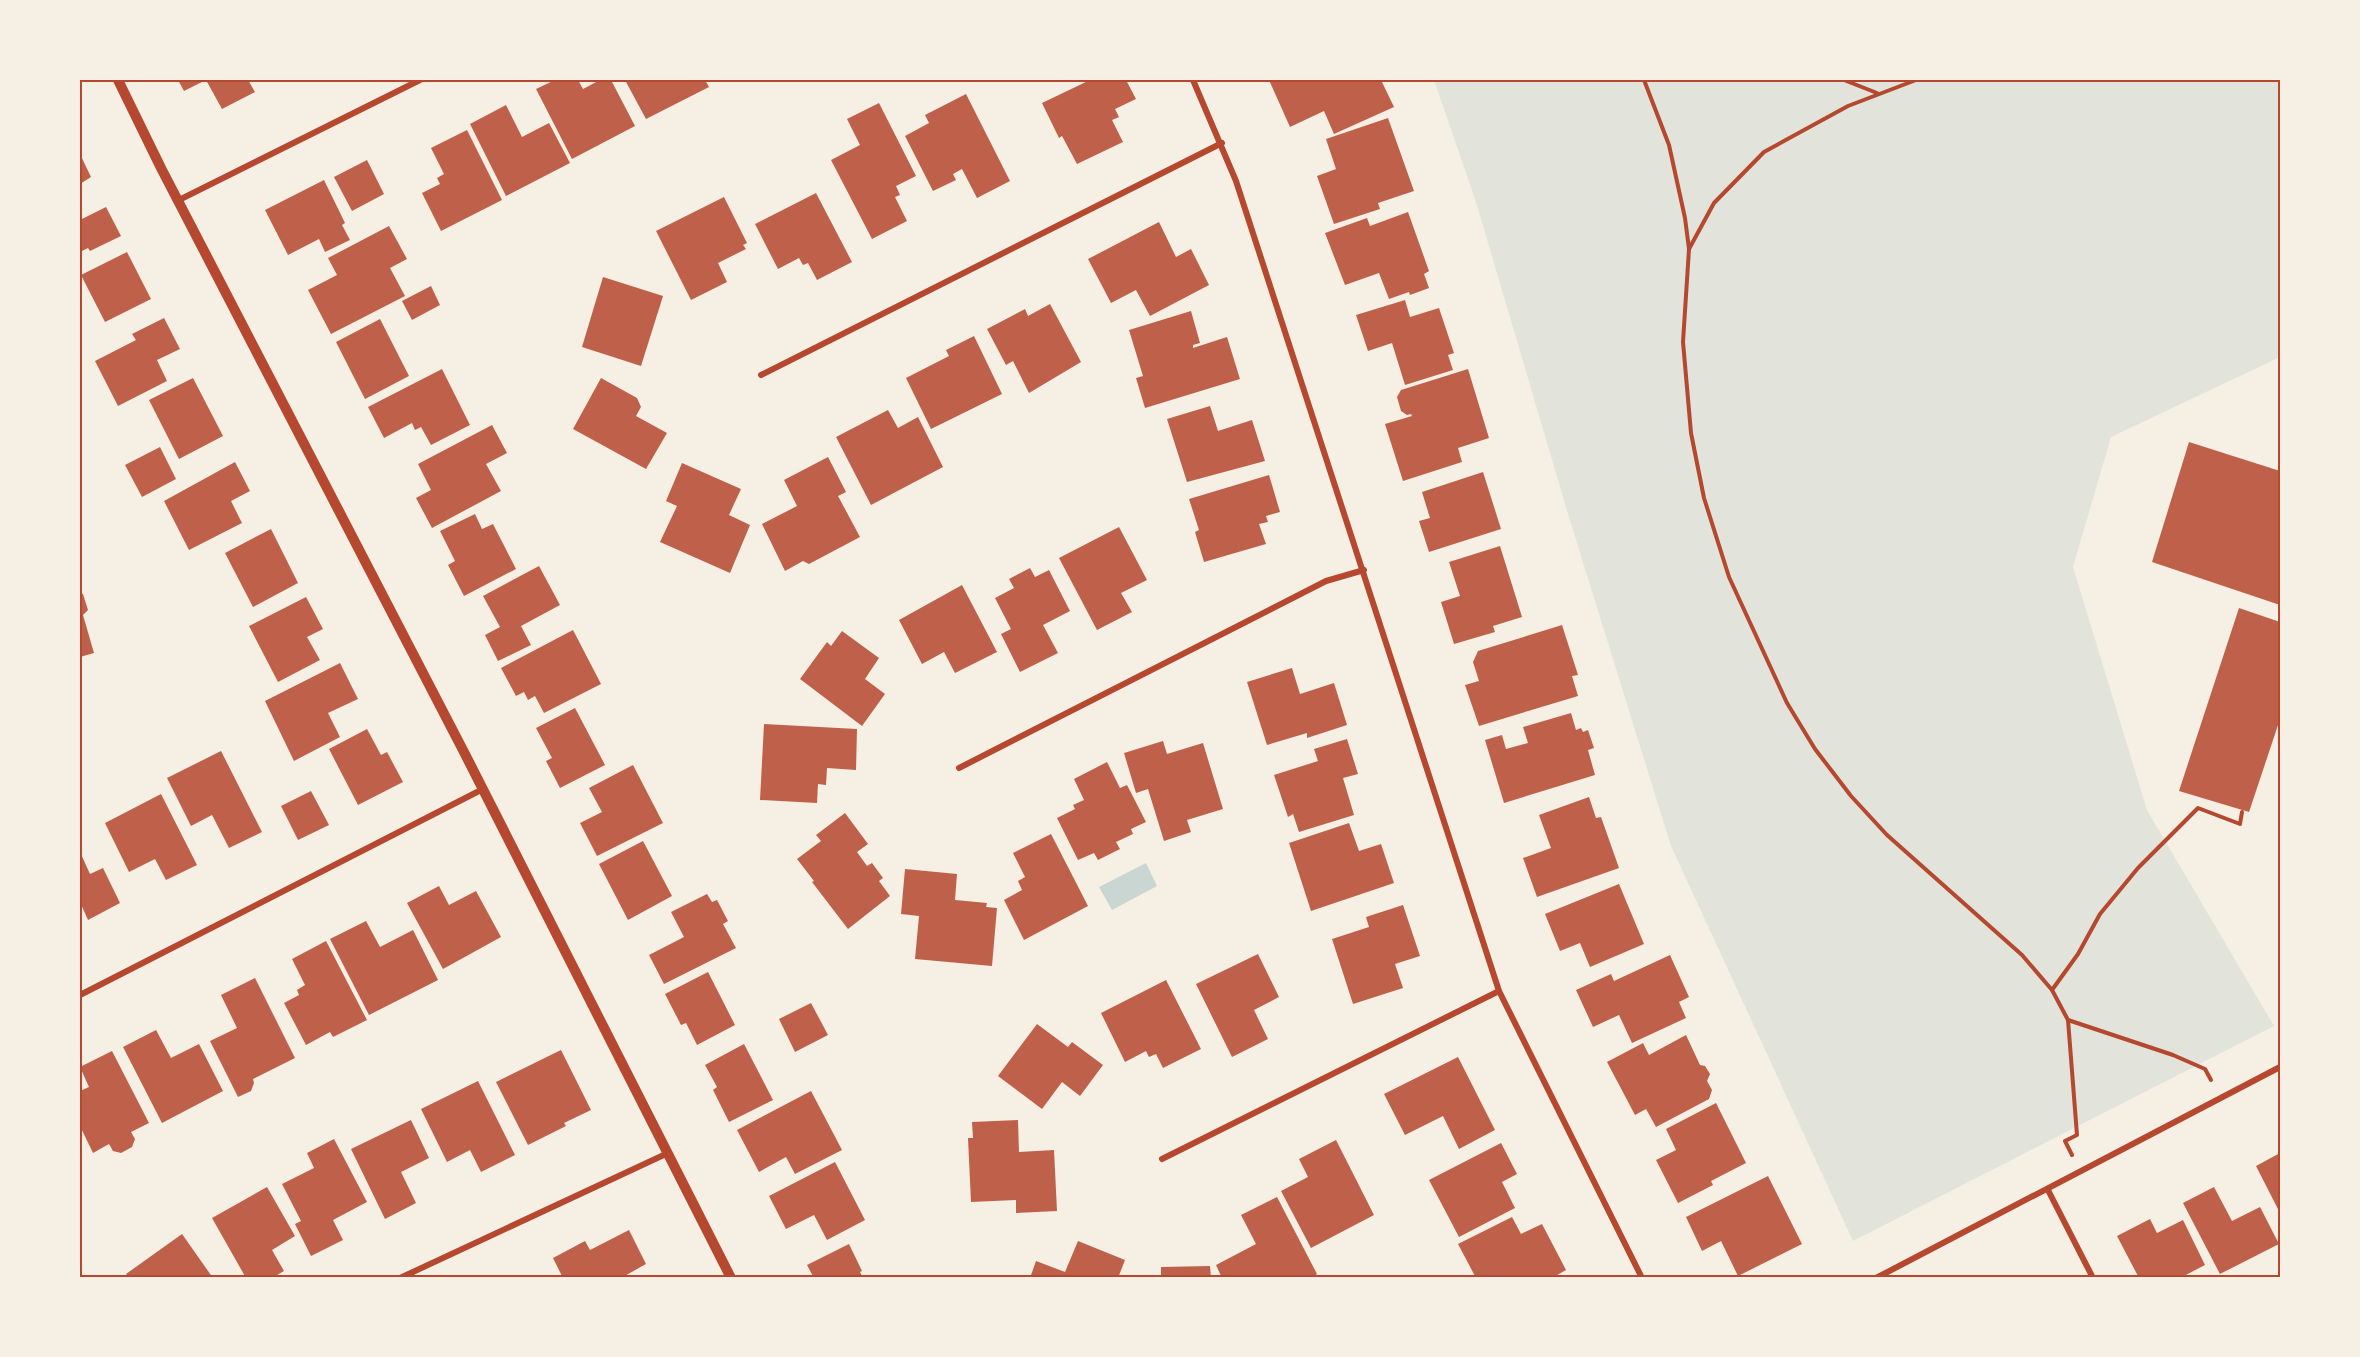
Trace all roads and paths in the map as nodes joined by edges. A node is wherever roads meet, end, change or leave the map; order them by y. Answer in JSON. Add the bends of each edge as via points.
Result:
{"nodes":[{"id":1,"x":118,"y":80,"type":"edge"},
{"id":2,"x":420,"y":80,"type":"edge"},
{"id":3,"x":1193,"y":80,"type":"edge"},
{"id":4,"x":1644,"y":80,"type":"edge"},
{"id":5,"x":1844,"y":80,"type":"edge"},
{"id":6,"x":1916,"y":80,"type":"edge"},
{"id":7,"x":1878,"y":94,"type":"junction"},
{"id":8,"x":1222,"y":143,"type":"junction"},
{"id":9,"x":179,"y":200,"type":"junction"},
{"id":10,"x":1689,"y":249,"type":"junction"},
{"id":11,"x":761,"y":375,"type":"dead end"},
{"id":12,"x":1364,"y":570,"type":"junction"},
{"id":13,"x":959,"y":768,"type":"dead end"},
{"id":14,"x":483,"y":789,"type":"junction"},
{"id":15,"x":2242,"y":812,"type":"dead end"},
{"id":16,"x":2052,"y":990,"type":"junction"},
{"id":17,"x":1499,"y":991,"type":"junction"},
{"id":18,"x":80,"y":995,"type":"edge"},
{"id":19,"x":2068,"y":1020,"type":"junction"},
{"id":20,"x":2280,"y":1067,"type":"edge"},
{"id":21,"x":2205,"y":1069,"type":"dead end"},
{"id":22,"x":668,"y":1153,"type":"junction"},
{"id":23,"x":1162,"y":1159,"type":"dead end"},
{"id":24,"x":2080,"y":1173,"type":"junction"},
{"id":25,"x":2048,"y":1190,"type":"junction"},
{"id":26,"x":400,"y":1278,"type":"edge"},
{"id":27,"x":731,"y":1278,"type":"edge"},
{"id":28,"x":1642,"y":1278,"type":"edge"},
{"id":29,"x":1876,"y":1278,"type":"edge"},
{"id":30,"x":2093,"y":1278,"type":"edge"}],
"edges":[{"from":1,"to":9,"type":"street"},
{"from":2,"to":9,"type":"street"},
{"from":3,"to":8,"type":"street"},
{"from":4,"to":10,"type":"path","via":[[1669,145]]},
{"from":5,"to":7,"type":"path"},
{"from":6,"to":7,"type":"path"},
{"from":7,"to":10,"type":"path","via":[[1764,152],[1714,203]]},
{"from":8,"to":11,"type":"street"},
{"from":8,"to":12,"type":"street"},
{"from":9,"to":14,"type":"street"},
{"from":10,"to":16,"type":"path","via":[[1683,342],[1691,433],[1704,498],[1729,577],[1787,703],[1815,749],[1887,835],[2022,955]]},
{"from":12,"to":13,"type":"street","via":[[1326,581]]},
{"from":12,"to":17,"type":"street"},
{"from":14,"to":18,"type":"street"},
{"from":14,"to":22,"type":"street"},
{"from":15,"to":16,"type":"path","via":[[2240,824],[2198,808],[2138,868],[2100,914]]},
{"from":16,"to":19,"type":"path"},
{"from":17,"to":23,"type":"street"},
{"from":17,"to":28,"type":"street"},
{"from":19,"to":21,"type":"path"},
{"from":19,"to":24,"type":"path","via":[[2077,1135],[2065,1141]]},
{"from":20,"to":24,"type":"street"},
{"from":22,"to":26,"type":"street"},
{"from":22,"to":27,"type":"street"},
{"from":24,"to":25,"type":"street"},
{"from":25,"to":29,"type":"street"},
{"from":25,"to":30,"type":"street"}]}
